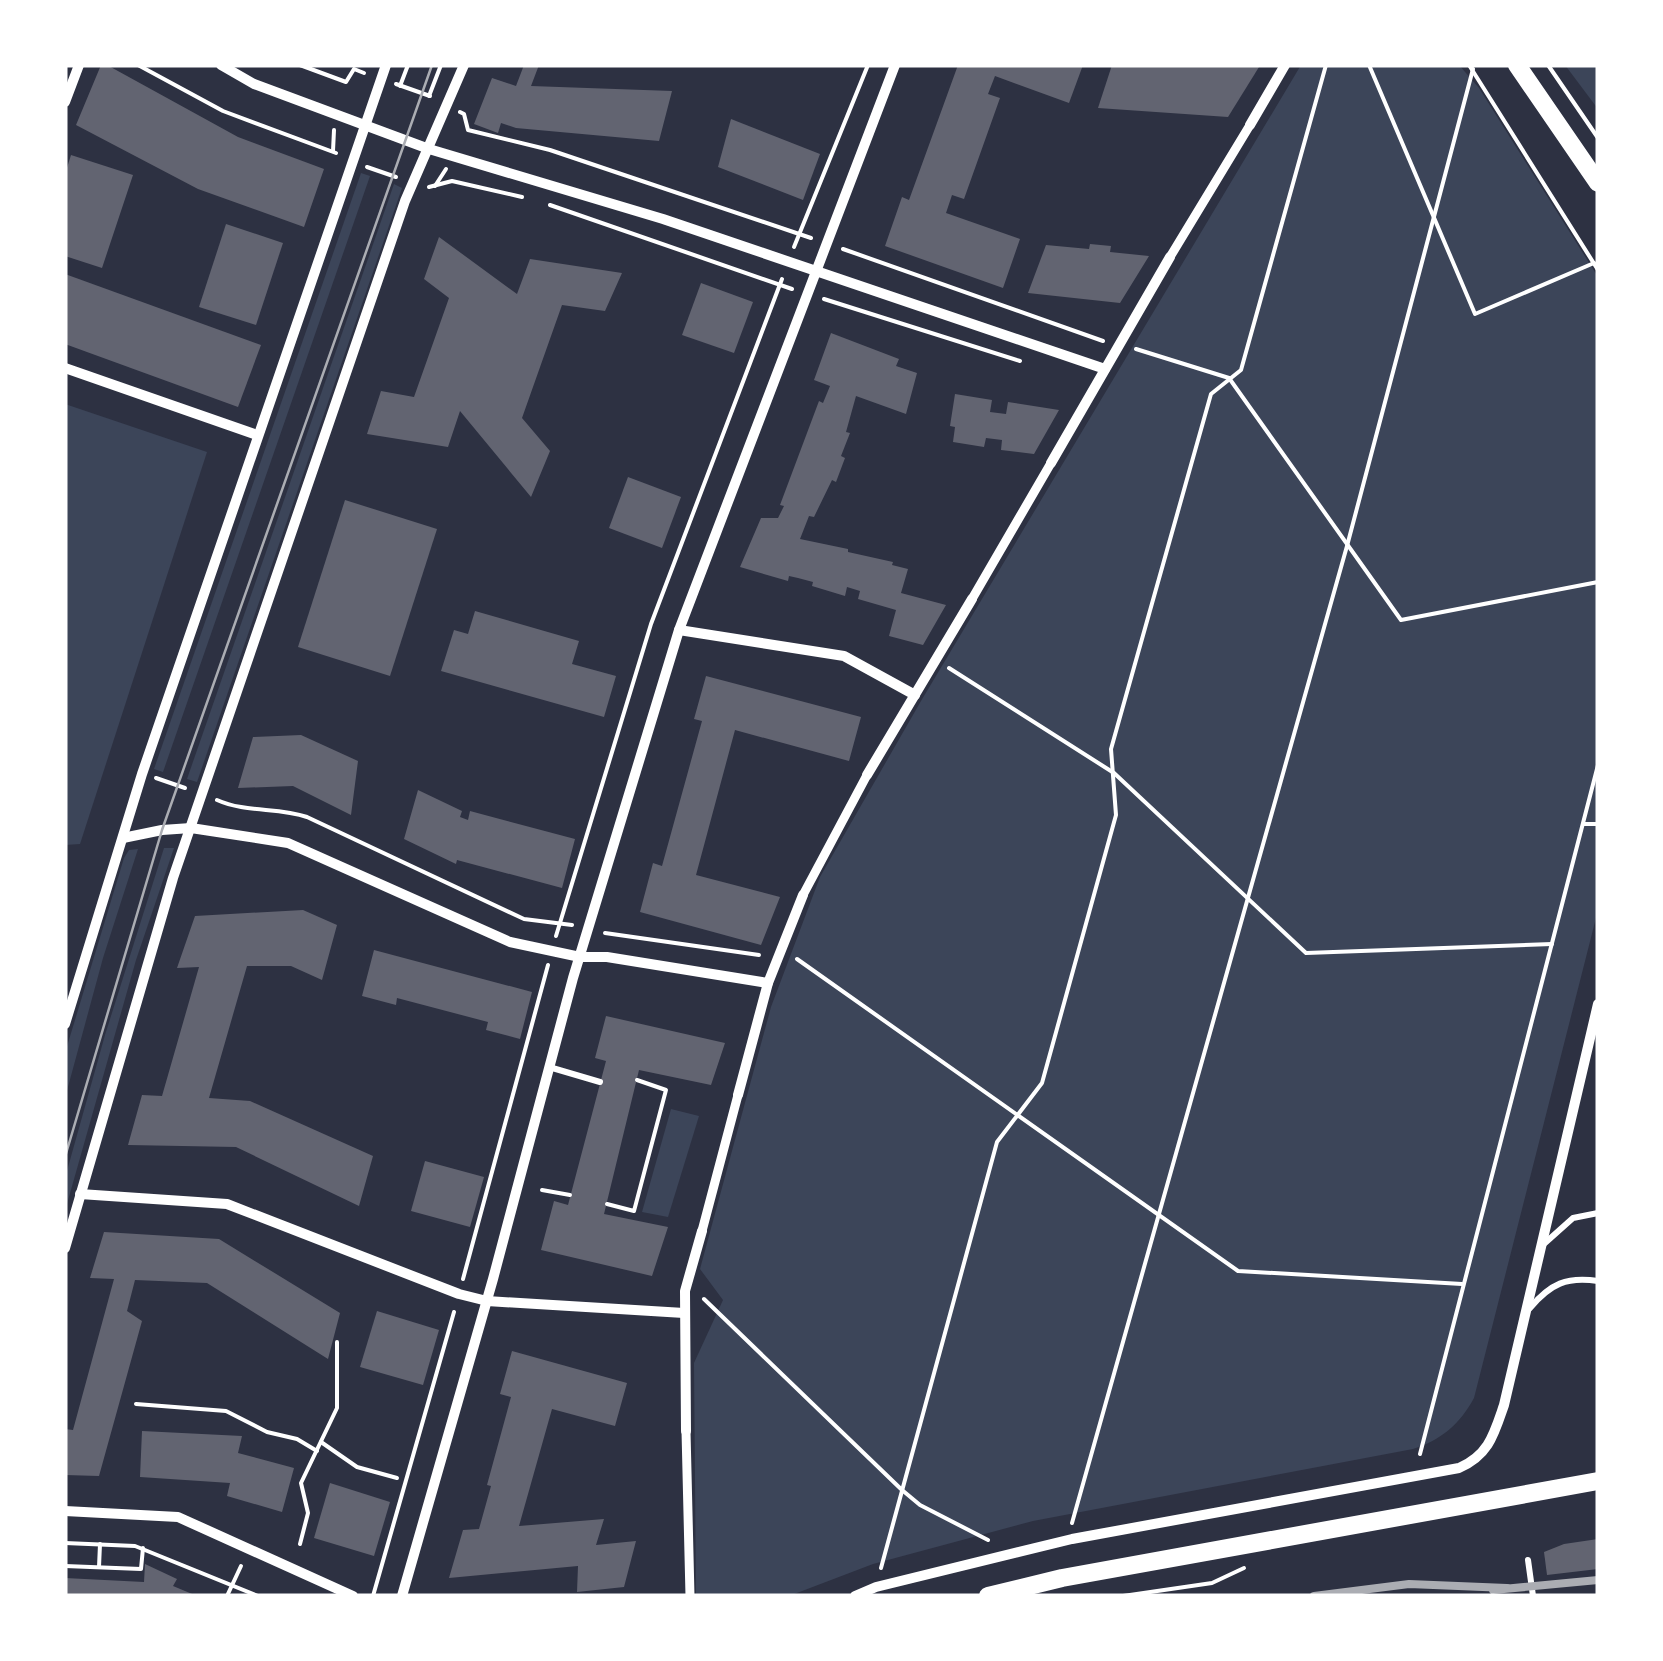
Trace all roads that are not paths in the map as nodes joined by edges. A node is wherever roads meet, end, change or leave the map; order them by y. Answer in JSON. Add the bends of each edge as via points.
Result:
{"nodes":[{"id":1,"x":79,"y":65,"type":"edge"},
{"id":2,"x":221,"y":65,"type":"edge"},
{"id":3,"x":386,"y":65,"type":"edge"},
{"id":4,"x":464,"y":65,"type":"edge"},
{"id":5,"x":895,"y":65,"type":"edge"},
{"id":6,"x":1286,"y":65,"type":"edge"},
{"id":7,"x":1517,"y":65,"type":"edge"},
{"id":8,"x":65,"y":102,"type":"edge"},
{"id":9,"x":363,"y":125,"type":"junction"},
{"id":10,"x":1250,"y":125,"type":"joint"},
{"id":11,"x":430,"y":149,"type":"junction"},
{"id":12,"x":1598,"y":183,"type":"edge"},
{"id":13,"x":1170,"y":258,"type":"joint"},
{"id":14,"x":815,"y":270,"type":"junction"},
{"id":15,"x":65,"y":368,"type":"edge"},
{"id":16,"x":1106,"y":369,"type":"junction"},
{"id":17,"x":257,"y":435,"type":"junction"},
{"id":18,"x":1050,"y":463,"type":"joint"},
{"id":19,"x":972,"y":599,"type":"joint"},
{"id":20,"x":679,"y":630,"type":"junction"},
{"id":21,"x":915,"y":695,"type":"junction"},
{"id":22,"x":867,"y":774,"type":"joint"},
{"id":23,"x":191,"y":828,"type":"junction"},
{"id":24,"x":123,"y":838,"type":"junction"},
{"id":25,"x":802,"y":894,"type":"joint"},
{"id":26,"x":580,"y":957,"type":"junction"},
{"id":27,"x":768,"y":983,"type":"junction"},
{"id":28,"x":1598,"y":1004,"type":"edge"},
{"id":29,"x":65,"y":1024,"type":"edge"},
{"id":30,"x":549,"y":1067,"type":"junction"},
{"id":31,"x":600,"y":1082,"type":"dead end"},
{"id":32,"x":738,"y":1095,"type":"joint"},
{"id":33,"x":80,"y":1194,"type":"junction"},
{"id":34,"x":1598,"y":1213,"type":"edge"},
{"id":35,"x":702,"y":1231,"type":"joint"},
{"id":36,"x":1542,"y":1246,"type":"junction"},
{"id":37,"x":65,"y":1248,"type":"edge"},
{"id":38,"x":1598,"y":1281,"type":"edge"},
{"id":39,"x":486,"y":1301,"type":"junction"},
{"id":40,"x":684,"y":1312,"type":"junction"},
{"id":41,"x":1526,"y":1312,"type":"junction"},
{"id":42,"x":686,"y":1430,"type":"joint"},
{"id":43,"x":1598,"y":1482,"type":"edge"},
{"id":44,"x":65,"y":1511,"type":"edge"},
{"id":45,"x":1528,"y":1560,"type":"dead end"},
{"id":46,"x":353,"y":1596,"type":"edge"},
{"id":47,"x":402,"y":1596,"type":"edge"},
{"id":48,"x":690,"y":1596,"type":"edge"},
{"id":49,"x":855,"y":1596,"type":"edge"},
{"id":50,"x":988,"y":1596,"type":"edge"},
{"id":51,"x":1532,"y":1596,"type":"edge"}],
"edges":[{"from":1,"to":8,"type":"street"},
{"from":2,"to":9,"type":"street"},
{"from":3,"to":9,"type":"street"},
{"from":4,"to":11,"type":"street"},
{"from":5,"to":14,"type":"street"},
{"from":6,"to":10,"type":"street"},
{"from":7,"to":12,"type":"main road"},
{"from":9,"to":11,"type":"street"},
{"from":9,"to":17,"type":"street"},
{"from":10,"to":13,"type":"street"},
{"from":11,"to":14,"type":"street"},
{"from":11,"to":23,"type":"street","via":[[412,183]]},
{"from":13,"to":16,"type":"street"},
{"from":14,"to":16,"type":"street"},
{"from":14,"to":20,"type":"street"},
{"from":15,"to":17,"type":"street"},
{"from":16,"to":18,"type":"street"},
{"from":17,"to":24,"type":"street"},
{"from":18,"to":19,"type":"street"},
{"from":19,"to":21,"type":"street"},
{"from":20,"to":21,"type":"street","via":[[844,656]]},
{"from":20,"to":26,"type":"street"},
{"from":21,"to":22,"type":"street"},
{"from":22,"to":25,"type":"street"},
{"from":23,"to":24,"type":"street"},
{"from":23,"to":26,"type":"street","via":[[288,843],[510,942]]},
{"from":23,"to":33,"type":"street"},
{"from":24,"to":29,"type":"street"},
{"from":25,"to":27,"type":"street"},
{"from":26,"to":27,"type":"street"},
{"from":26,"to":30,"type":"street"},
{"from":27,"to":32,"type":"street"},
{"from":28,"to":36,"type":"street"},
{"from":30,"to":31,"type":"lane"},
{"from":30,"to":39,"type":"street"},
{"from":32,"to":35,"type":"street"},
{"from":33,"to":37,"type":"street"},
{"from":33,"to":39,"type":"street","via":[[227,1204]]},
{"from":34,"to":36,"type":"lane","via":[[1572,1218]]},
{"from":35,"to":40,"type":"street"},
{"from":36,"to":41,"type":"street"},
{"from":38,"to":41,"type":"lane","via":[[1553,1284]]},
{"from":39,"to":40,"type":"street"},
{"from":39,"to":47,"type":"street"},
{"from":40,"to":42,"type":"street"},
{"from":41,"to":49,"type":"street","via":[[1491,1443],[1460,1468],[1072,1539]]},
{"from":42,"to":48,"type":"street"},
{"from":43,"to":50,"type":"main road"},
{"from":44,"to":46,"type":"street","via":[[178,1517]]},
{"from":45,"to":51,"type":"lane"}]}
